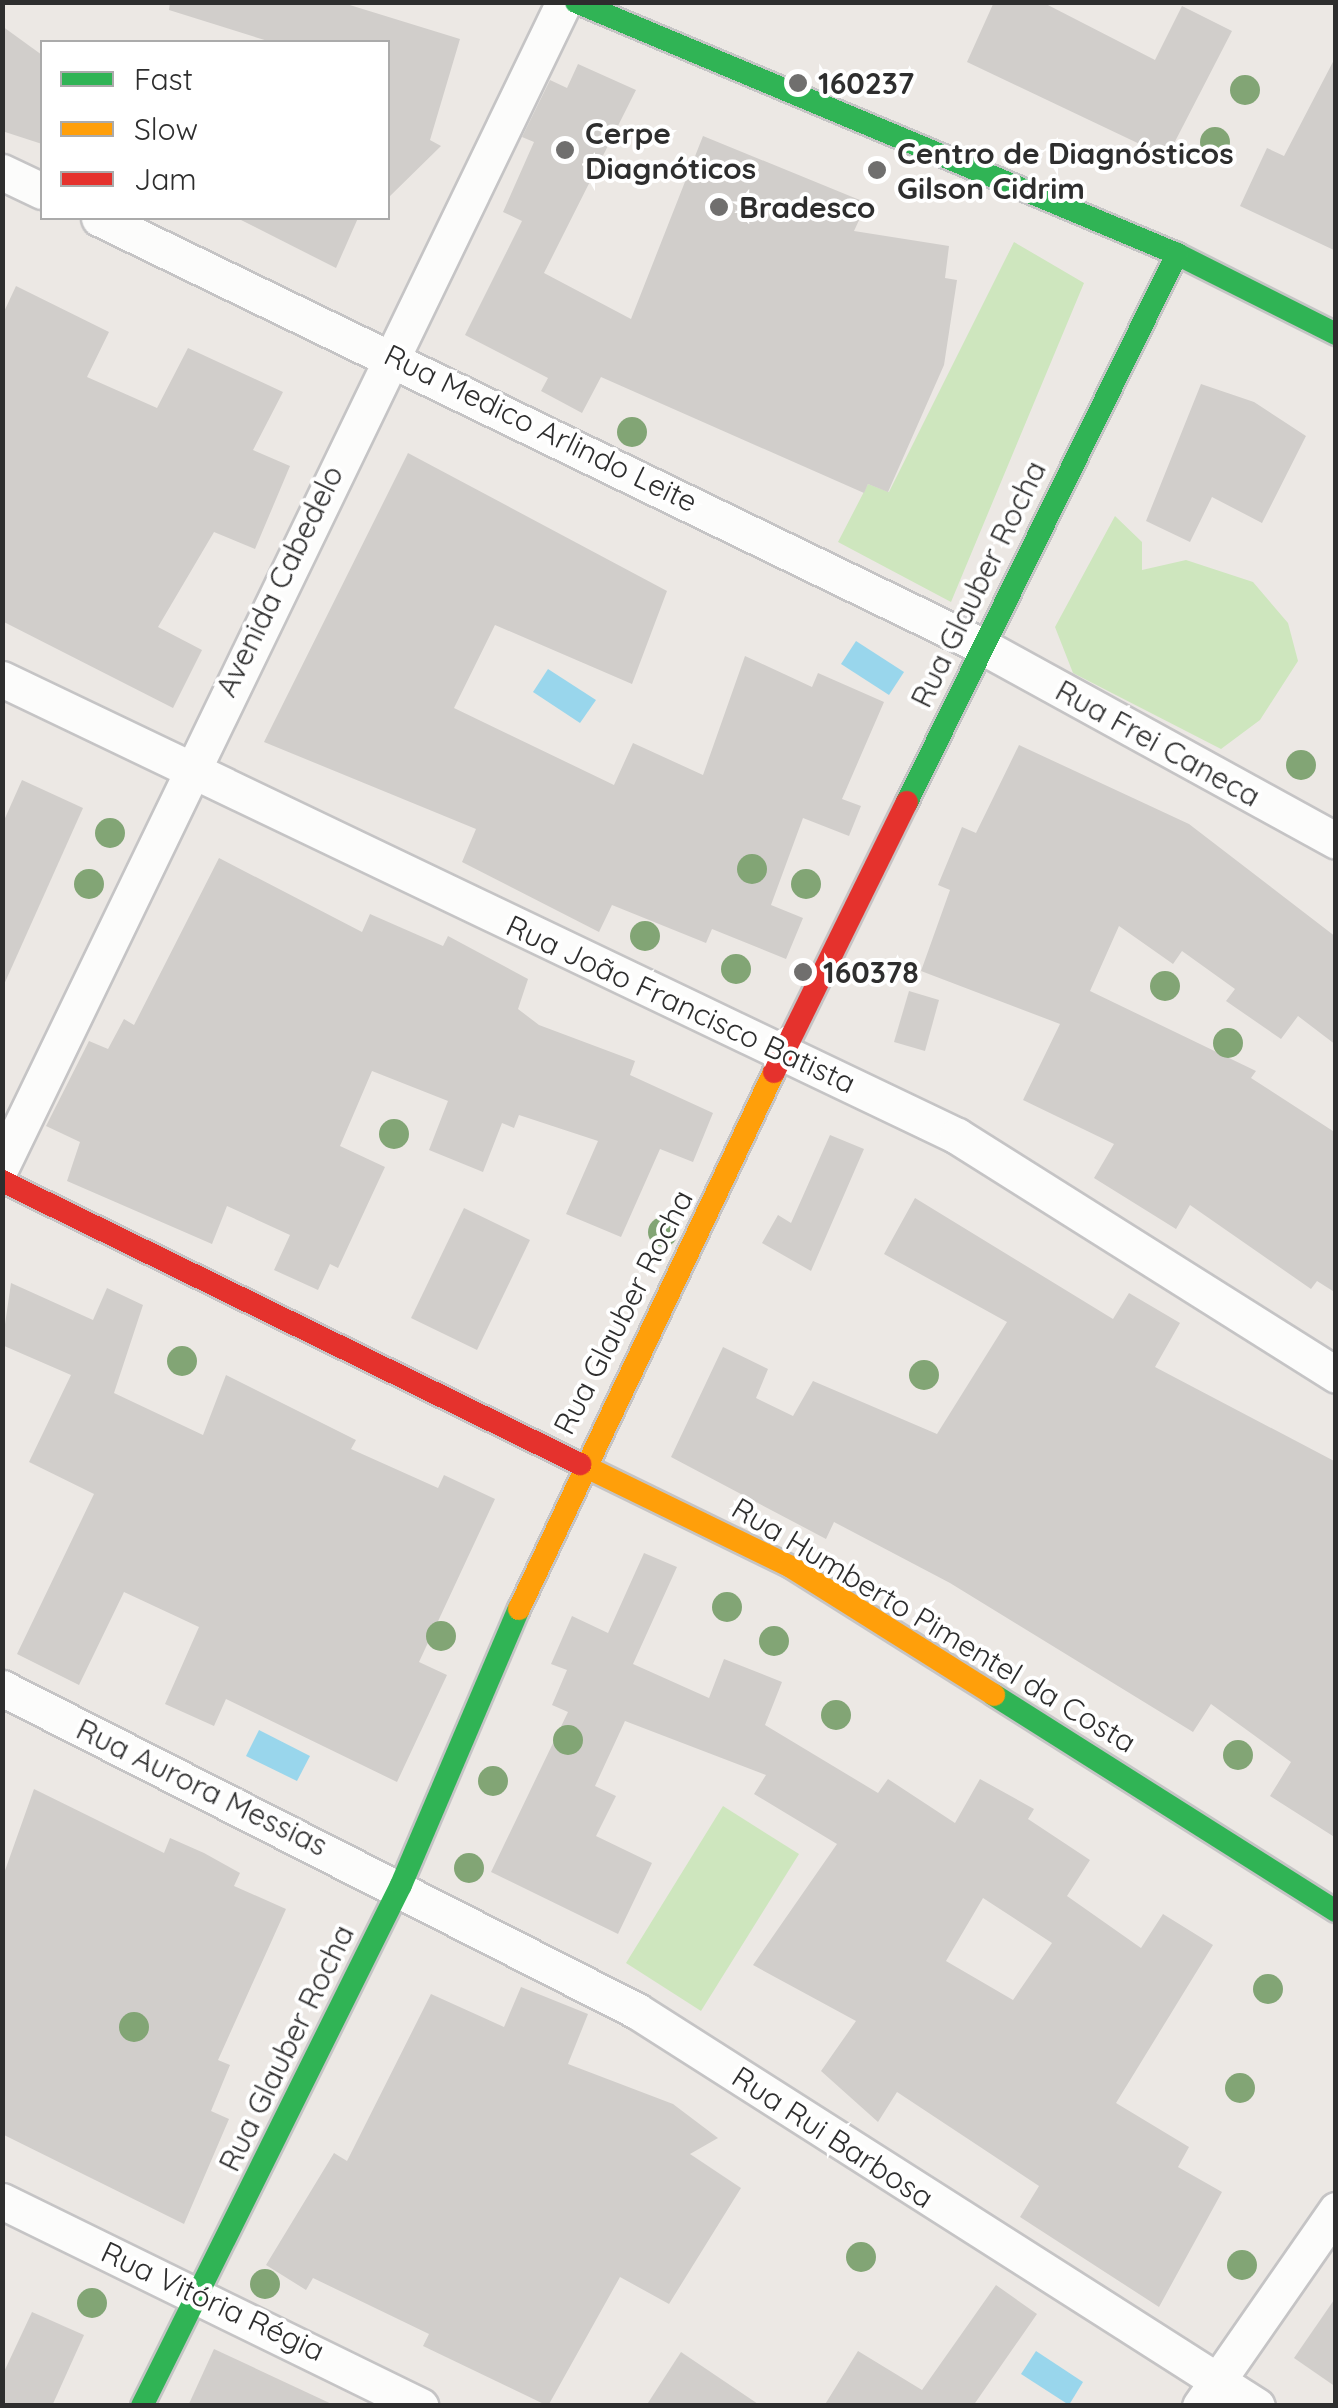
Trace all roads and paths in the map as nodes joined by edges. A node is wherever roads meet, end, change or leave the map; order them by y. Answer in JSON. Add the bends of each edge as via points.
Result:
{"nodes":[{"id":1,"x":564,"y":2,"type":"edge"},
{"id":2,"x":576,"y":2,"type":"edge"},
{"id":3,"x":2,"y":172,"type":"edge"},
{"id":4,"x":40,"y":190,"type":"edge"},
{"id":5,"x":103,"y":220,"type":"edge"},
{"id":6,"x":1177,"y":254,"type":"junction"},
{"id":7,"x":1336,"y":334,"type":"edge"},
{"id":8,"x":390,"y":353,"type":"junction"},
{"id":9,"x":980,"y":645,"type":"junction"},
{"id":10,"x":2,"y":679,"type":"edge"},
{"id":11,"x":187,"y":770,"type":"junction"},
{"id":12,"x":1336,"y":840,"type":"edge"},
{"id":13,"x":786,"y":1054,"type":"junction"},
{"id":14,"x":2,"y":1164,"type":"edge"},
{"id":15,"x":2,"y":1181,"type":"edge"},
{"id":16,"x":1336,"y":1375,"type":"edge"},
{"id":17,"x":583,"y":1460,"type":"junction"},
{"id":18,"x":2,"y":1688,"type":"edge"},
{"id":19,"x":401,"y":1885,"type":"junction"},
{"id":20,"x":1336,"y":1910,"type":"edge"},
{"id":21,"x":2,"y":2200,"type":"edge"},
{"id":22,"x":1336,"y":2210,"type":"edge"},
{"id":23,"x":198,"y":2294,"type":"junction"},
{"id":24,"x":1209,"y":2393,"type":"edge"},
{"id":25,"x":142,"y":2406,"type":"edge"},
{"id":26,"x":421,"y":2406,"type":"edge"},
{"id":27,"x":1257,"y":2406,"type":"edge"}],
"edges":[{"from":1,"to":8,"type":"street","name":"Avenida Cabedelo"},
{"from":2,"to":6,"type":"street"},
{"from":3,"to":4,"type":"street"},
{"from":5,"to":8,"type":"street","name":"Rua Medico Arlindo Leite"},
{"from":6,"to":7,"type":"street"},
{"from":6,"to":9,"type":"street","name":"Rua Glauber Rocha"},
{"from":8,"to":9,"type":"street","name":"Rua Medico Arlindo Leite"},
{"from":8,"to":11,"type":"street","name":"Avenida Cabedelo"},
{"from":9,"to":12,"type":"street","name":"Rua Frei Caneca"},
{"from":9,"to":13,"type":"street","name":"Rua Glauber Rocha"},
{"from":10,"to":11,"type":"street","name":"Rua João Francisco Batista"},
{"from":11,"to":13,"type":"street","name":"Rua João Francisco Batista"},
{"from":11,"to":14,"type":"street","name":"Avenida Cabedelo"},
{"from":13,"to":16,"type":"street","name":"Rua João Francisco Batista","via":[[957,1136]]},
{"from":13,"to":17,"type":"street","name":"Rua Glauber Rocha"},
{"from":15,"to":17,"type":"street","name":"Rua Humberto Pimentel da Costa"},
{"from":17,"to":19,"type":"street","name":"Rua Glauber Rocha"},
{"from":17,"to":20,"type":"street","name":"Rua Humberto Pimentel da Costa","via":[[791,1567]]},
{"from":18,"to":19,"type":"street","name":"Rua Aurora Messias"},
{"from":19,"to":23,"type":"street","name":"Rua Glauber Rocha"},
{"from":19,"to":24,"type":"street","name":"Rua Rui Barbosa","via":[[637,2012]]},
{"from":21,"to":23,"type":"street","name":"Rua Vitória Régia"},
{"from":22,"to":24,"type":"street"},
{"from":23,"to":25,"type":"street","name":"Rua Glauber Rocha"},
{"from":23,"to":26,"type":"street","name":"Rua Vitória Régia"},
{"from":24,"to":27,"type":"street","name":"Rua Rui Barbosa"}]}
